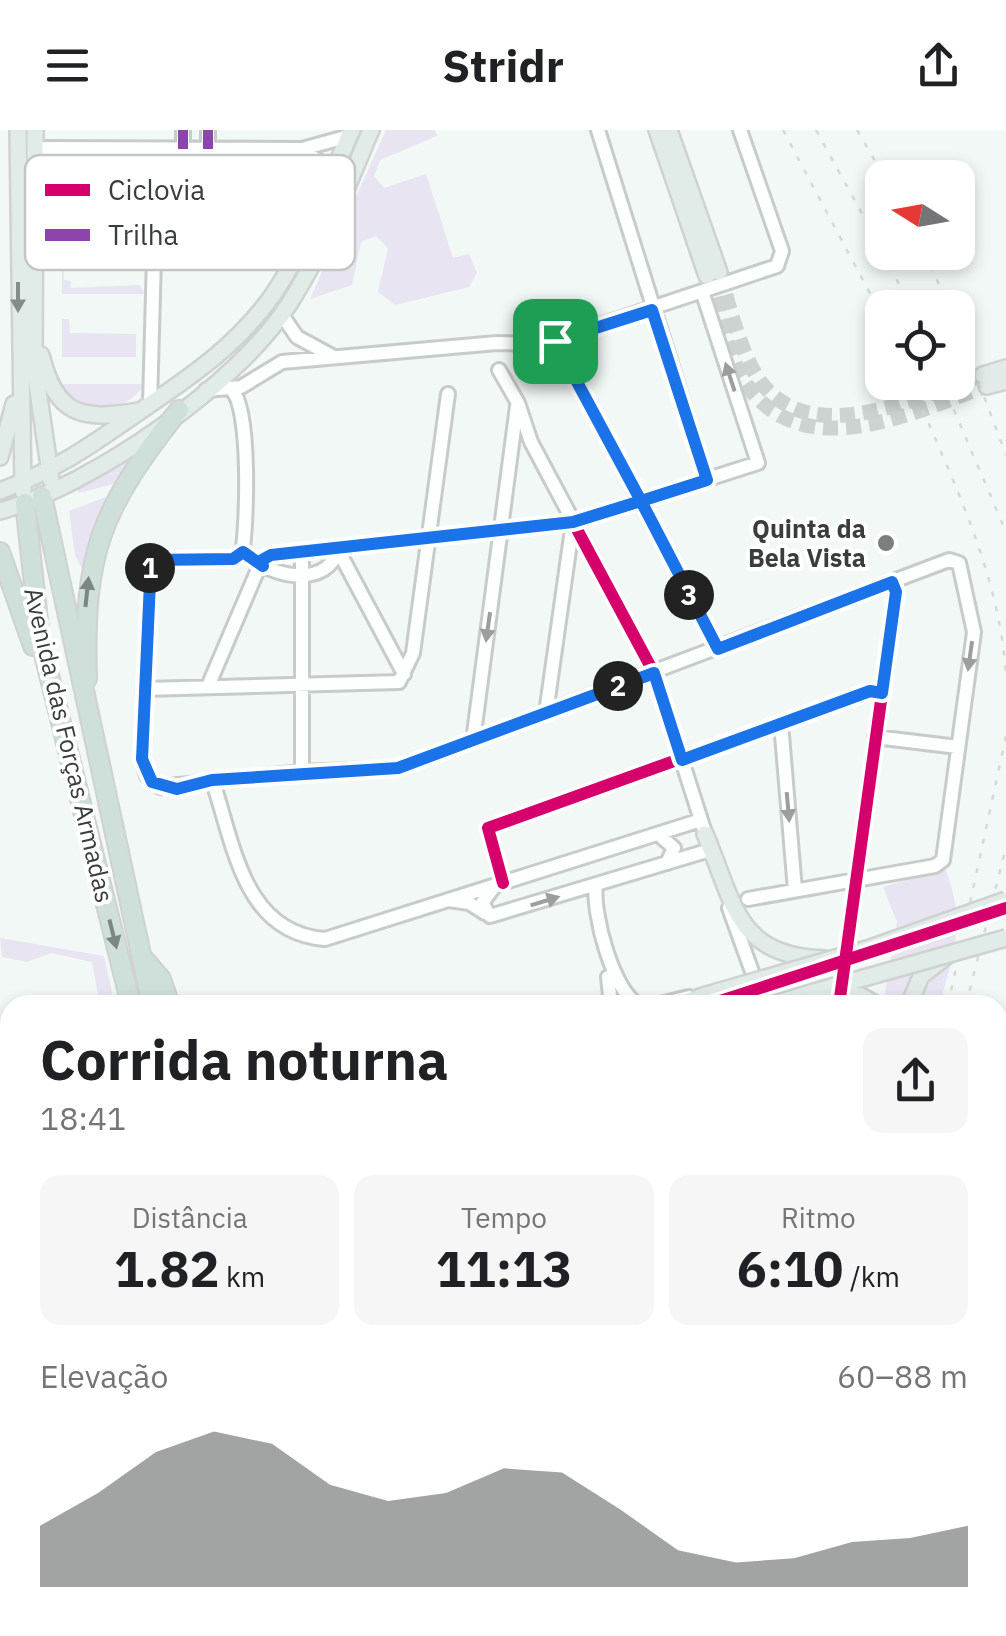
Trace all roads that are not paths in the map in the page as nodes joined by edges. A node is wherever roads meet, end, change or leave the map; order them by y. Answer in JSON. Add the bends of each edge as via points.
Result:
{"nodes":[{"id":1,"x":18,"y":130,"type":"edge"},
{"id":2,"x":34,"y":130,"type":"edge"},
{"id":3,"x":183,"y":130,"type":"edge"},
{"id":4,"x":208,"y":130,"type":"edge"},
{"id":5,"x":372,"y":130,"type":"edge"},
{"id":6,"x":588,"y":130,"type":"edge"},
{"id":7,"x":598,"y":130,"type":"edge"},
{"id":8,"x":657,"y":130,"type":"edge"},
{"id":9,"x":669,"y":130,"type":"edge"},
{"id":10,"x":740,"y":130,"type":"edge"},
{"id":11,"x":350,"y":133,"type":"edge"},
{"id":12,"x":34,"y":148,"type":"junction"},
{"id":13,"x":183,"y":149,"type":"junction"},
{"id":14,"x":208,"y":149,"type":"junction"},
{"id":15,"x":302,"y":150,"type":"junction"},
{"id":16,"x":34,"y":155,"type":"edge"},
{"id":17,"x":310,"y":155,"type":"edge"},
{"id":18,"x":603,"y":156,"type":"junction"},
{"id":19,"x":355,"y":168,"type":"edge"},
{"id":20,"x":33,"y":270,"type":"edge"},
{"id":21,"x":154,"y":270,"type":"edge"},
{"id":22,"x":288,"y":270,"type":"edge"},
{"id":23,"x":307,"y":270,"type":"edge"},
{"id":24,"x":709,"y":280,"type":"junction"},
{"id":25,"x":262,"y":310,"type":"junction"},
{"id":26,"x":652,"y":310,"type":"junction"},
{"id":27,"x":282,"y":315,"type":"junction"},
{"id":28,"x":33,"y":328,"type":"junction"},
{"id":29,"x":297,"y":337,"type":"junction"},
{"id":30,"x":555,"y":341,"type":"junction"},
{"id":31,"x":332,"y":356,"type":"junction"},
{"id":32,"x":282,"y":362,"type":"junction"},
{"id":33,"x":1006,"y":368,"type":"edge"},
{"id":34,"x":154,"y":369,"type":"junction"},
{"id":35,"x":500,"y":370,"type":"dead end"},
{"id":36,"x":253,"y":380,"type":"junction"},
{"id":37,"x":1006,"y":380,"type":"edge"},
{"id":38,"x":18,"y":386,"type":"junction"},
{"id":39,"x":180,"y":386,"type":"junction"},
{"id":40,"x":206,"y":390,"type":"junction"},
{"id":41,"x":232,"y":390,"type":"junction"},
{"id":42,"x":448,"y":394,"type":"dead end"},
{"id":43,"x":518,"y":403,"type":"junction"},
{"id":44,"x":145,"y":408,"type":"junction"},
{"id":45,"x":180,"y":410,"type":"junction"},
{"id":46,"x":243,"y":423,"type":"junction"},
{"id":47,"x":0,"y":457,"type":"edge"},
{"id":48,"x":50,"y":471,"type":"junction"},
{"id":49,"x":707,"y":480,"type":"junction"},
{"id":50,"x":23,"y":482,"type":"junction"},
{"id":51,"x":0,"y":491,"type":"edge"},
{"id":52,"x":40,"y":497,"type":"junction"},
{"id":53,"x":641,"y":501,"type":"junction"},
{"id":54,"x":0,"y":511,"type":"edge"},
{"id":55,"x":573,"y":522,"type":"junction"},
{"id":56,"x":501,"y":530,"type":"junction"},
{"id":57,"x":428,"y":539,"type":"junction"},
{"id":58,"x":338,"y":550,"type":"junction"},
{"id":59,"x":0,"y":552,"type":"edge"},
{"id":60,"x":243,"y":552,"type":"junction"},
{"id":61,"x":302,"y":553,"type":"junction"},
{"id":62,"x":263,"y":566,"type":"junction"},
{"id":63,"x":302,"y":576,"type":"junction"},
{"id":64,"x":892,"y":582,"type":"junction"},
{"id":65,"x":718,"y":649,"type":"junction"},
{"id":66,"x":654,"y":673,"type":"junction"},
{"id":67,"x":404,"y":674,"type":"junction"},
{"id":68,"x":209,"y":684,"type":"junction"},
{"id":69,"x":302,"y":684,"type":"junction"},
{"id":70,"x":145,"y":689,"type":"junction"},
{"id":71,"x":882,"y":693,"type":"junction"},
{"id":72,"x":54,"y":704,"type":"junction"},
{"id":73,"x":546,"y":713,"type":"junction"},
{"id":74,"x":88,"y":724,"type":"junction"},
{"id":75,"x":778,"y":724,"type":"junction"},
{"id":76,"x":875,"y":737,"type":"junction"},
{"id":77,"x":473,"y":741,"type":"junction"},
{"id":78,"x":958,"y":747,"type":"junction"},
{"id":79,"x":682,"y":760,"type":"junction"},
{"id":80,"x":302,"y":772,"type":"junction"},
{"id":81,"x":212,"y":780,"type":"junction"},
{"id":82,"x":658,"y":834,"type":"junction"},
{"id":83,"x":706,"y":834,"type":"junction"},
{"id":84,"x":667,"y":863,"type":"junction"},
{"id":85,"x":856,"y":880,"type":"junction"},
{"id":86,"x":500,"y":884,"type":"junction"},
{"id":87,"x":596,"y":885,"type":"junction"},
{"id":88,"x":794,"y":890,"type":"junction"},
{"id":89,"x":575,"y":891,"type":"junction"},
{"id":90,"x":449,"y":900,"type":"junction"},
{"id":91,"x":748,"y":900,"type":"dead end"},
{"id":92,"x":1006,"y":900,"type":"edge"},
{"id":93,"x":486,"y":913,"type":"junction"},
{"id":94,"x":1006,"y":938,"type":"edge"},
{"id":95,"x":955,"y":950,"type":"junction"},
{"id":96,"x":140,"y":954,"type":"junction"},
{"id":97,"x":825,"y":960,"type":"junction"},
{"id":98,"x":814,"y":992,"type":"junction"},
{"id":99,"x":128,"y":995,"type":"edge"},
{"id":100,"x":150,"y":995,"type":"edge"},
{"id":101,"x":167,"y":995,"type":"edge"},
{"id":102,"x":612,"y":995,"type":"edge"},
{"id":103,"x":628,"y":995,"type":"edge"},
{"id":104,"x":709,"y":995,"type":"edge"},
{"id":105,"x":763,"y":995,"type":"edge"},
{"id":106,"x":803,"y":995,"type":"edge"},
{"id":107,"x":839,"y":995,"type":"edge"},
{"id":108,"x":855,"y":995,"type":"edge"},
{"id":109,"x":913,"y":995,"type":"edge"}],
"edges":[{"from":1,"to":38,"type":"main road","name":"Avenida das Forças Armadas","one_way":true},
{"from":2,"to":12,"type":"main road","name":"Avenida das Forças Armadas"},
{"from":3,"to":13,"type":"street"},
{"from":4,"to":14,"type":"street"},
{"from":5,"to":19,"type":"main road"},
{"from":6,"to":18,"type":"street"},
{"from":7,"to":18,"type":"street"},
{"from":8,"to":24,"type":"main road"},
{"from":9,"to":24,"type":"main road"},
{"from":10,"to":24,"type":"street","via":[[782,260]]},
{"from":11,"to":15,"type":"street"},
{"from":12,"to":13,"type":"street"},
{"from":12,"to":16,"type":"main road","name":"Avenida das Forças Armadas"},
{"from":13,"to":14,"type":"street"},
{"from":14,"to":15,"type":"street"},
{"from":15,"to":17,"type":"street"},
{"from":18,"to":26,"type":"street"},
{"from":20,"to":28,"type":"main road","name":"Avenida das Forças Armadas"},
{"from":21,"to":34,"type":"street"},
{"from":22,"to":25,"type":"main road"},
{"from":23,"to":27,"type":"main road"},
{"from":24,"to":26,"type":"street"},
{"from":49,"to":24,"type":"street","one_way":true,"via":[[758,462]]},
{"from":25,"to":27,"type":"main road"},
{"from":25,"to":39,"type":"main road"},
{"from":26,"to":30,"type":"street"},
{"from":26,"to":49,"type":"street"},
{"from":27,"to":29,"type":"street"},
{"from":27,"to":40,"type":"main road"},
{"from":28,"to":44,"type":"main road","via":[[50,384],[64,403],[91,416]]},
{"from":28,"to":48,"type":"main road","name":"Avenida das Forças Armadas"},
{"from":29,"to":31,"type":"street"},
{"from":29,"to":32,"type":"street"},
{"from":30,"to":31,"type":"street"},
{"from":30,"to":53,"type":"street"},
{"from":31,"to":32,"type":"street"},
{"from":32,"to":36,"type":"street"},
{"from":33,"to":37,"type":"main road","via":[[984,380]]},
{"from":34,"to":39,"type":"street","via":[[161,380]]},
{"from":34,"to":44,"type":"street"},
{"from":35,"to":43,"type":"street"},
{"from":36,"to":41,"type":"street"},
{"from":36,"to":46,"type":"street"},
{"from":38,"to":47,"type":"main road"},
{"from":38,"to":50,"type":"main road","name":"Avenida das Forças Armadas"},
{"from":39,"to":44,"type":"main road"},
{"from":40,"to":41,"type":"street"},
{"from":40,"to":45,"type":"main road"},
{"from":41,"to":46,"type":"street"},
{"from":42,"to":57,"type":"street"},
{"from":43,"to":55,"type":"street"},
{"from":43,"to":56,"type":"street"},
{"from":44,"to":48,"type":"main road"},
{"from":45,"to":52,"type":"main road","via":[[116,456]]},
{"from":74,"to":45,"type":"highway","one_way":true,"via":[[86,599],[95,549],[120,488]]},
{"from":46,"to":60,"type":"street"},
{"from":48,"to":50,"type":"main road"},
{"from":48,"to":52,"type":"main road","name":"Avenida das Forças Armadas"},
{"from":49,"to":53,"type":"street"},
{"from":50,"to":51,"type":"main road"},
{"from":50,"to":52,"type":"main road","name":"Avenida das Forças Armadas"},
{"from":52,"to":54,"type":"main road"},
{"from":52,"to":72,"type":"highway","name":"Avenida das Forças Armadas","via":[[34,604]]},
{"from":52,"to":74,"type":"highway","name":"Avenida das Forças Armadas","via":[[60,533],[58,554]]},
{"from":53,"to":55,"type":"street"},
{"from":53,"to":65,"type":"street"},
{"from":55,"to":56,"type":"street"},
{"from":55,"to":66,"type":"street"},
{"from":55,"to":73,"type":"street"},
{"from":56,"to":57,"type":"street"},
{"from":56,"to":77,"type":"street","one_way":true},
{"from":57,"to":58,"type":"street"},
{"from":57,"to":67,"type":"street","via":[[413,652]]},
{"from":58,"to":61,"type":"street"},
{"from":58,"to":63,"type":"street","via":[[334,561]]},
{"from":58,"to":67,"type":"street"},
{"from":59,"to":72,"type":"highway"},
{"from":60,"to":62,"type":"street"},
{"from":60,"to":70,"type":"street","via":[[233,559],[151,560]]},
{"from":61,"to":62,"type":"street","via":[[268,556]]},
{"from":61,"to":63,"type":"street"},
{"from":62,"to":63,"type":"street"},
{"from":62,"to":68,"type":"street"},
{"from":63,"to":69,"type":"street"},
{"from":64,"to":65,"type":"street"},
{"from":64,"to":71,"type":"street"},
{"from":64,"to":78,"type":"street","one_way":true,"via":[[958,561],[974,627]]},
{"from":65,"to":66,"type":"street"},
{"from":66,"to":73,"type":"street"},
{"from":66,"to":79,"type":"street"},
{"from":67,"to":69,"type":"street","via":[[396,684]]},
{"from":68,"to":69,"type":"street"},
{"from":68,"to":70,"type":"street"},
{"from":69,"to":80,"type":"street"},
{"from":70,"to":81,"type":"street","via":[[147,776],[169,789]]},
{"from":71,"to":75,"type":"street","via":[[870,691]]},
{"from":71,"to":76,"type":"street"},
{"from":72,"to":99,"type":"highway","name":"Avenida das Forças Armadas","one_way":true},
{"from":73,"to":77,"type":"street"},
{"from":74,"to":96,"type":"highway","name":"Avenida das Forças Armadas"},
{"from":75,"to":79,"type":"street"},
{"from":75,"to":88,"type":"street","one_way":true},
{"from":76,"to":78,"type":"street"},
{"from":76,"to":85,"type":"street"},
{"from":77,"to":80,"type":"street","via":[[398,768]]},
{"from":78,"to":85,"type":"street","via":[[942,862]]},
{"from":79,"to":83,"type":"street"},
{"from":79,"to":86,"type":"street","via":[[488,828]]},
{"from":80,"to":81,"type":"street"},
{"from":81,"to":90,"type":"street","via":[[250,891],[287,931],[325,939]]},
{"from":82,"to":83,"type":"street"},
{"from":82,"to":84,"type":"street","via":[[672,843]]},
{"from":82,"to":86,"type":"street"},
{"from":83,"to":84,"type":"street"},
{"from":83,"to":97,"type":"main road","via":[[739,915],[766,948]]},
{"from":83,"to":105,"type":"street"},
{"from":84,"to":87,"type":"street"},
{"from":85,"to":88,"type":"street"},
{"from":85,"to":107,"type":"street"},
{"from":86,"to":90,"type":"street"},
{"from":86,"to":93,"type":"street","via":[[484,895]]},
{"from":87,"to":89,"type":"street"},
{"from":87,"to":103,"type":"street","via":[[593,904]]},
{"from":88,"to":91,"type":"street"},
{"from":93,"to":89,"type":"street","one_way":true,"via":[[496,916]]},
{"from":89,"to":102,"type":"street","via":[[586,906]]},
{"from":90,"to":93,"type":"street"},
{"from":92,"to":97,"type":"main road","bridge":true},
{"from":94,"to":95,"type":"main road","bridge":true},
{"from":95,"to":98,"type":"main road","bridge":true},
{"from":95,"to":109,"type":"main road","bridge":true,"via":[[921,976]]},
{"from":96,"to":100,"type":"highway","name":"Avenida das Forças Armadas"},
{"from":96,"to":101,"type":"highway"},
{"from":97,"to":104,"type":"main road","bridge":true},
{"from":98,"to":106,"type":"main road"},
{"from":98,"to":108,"type":"main road","bridge":true}]}
